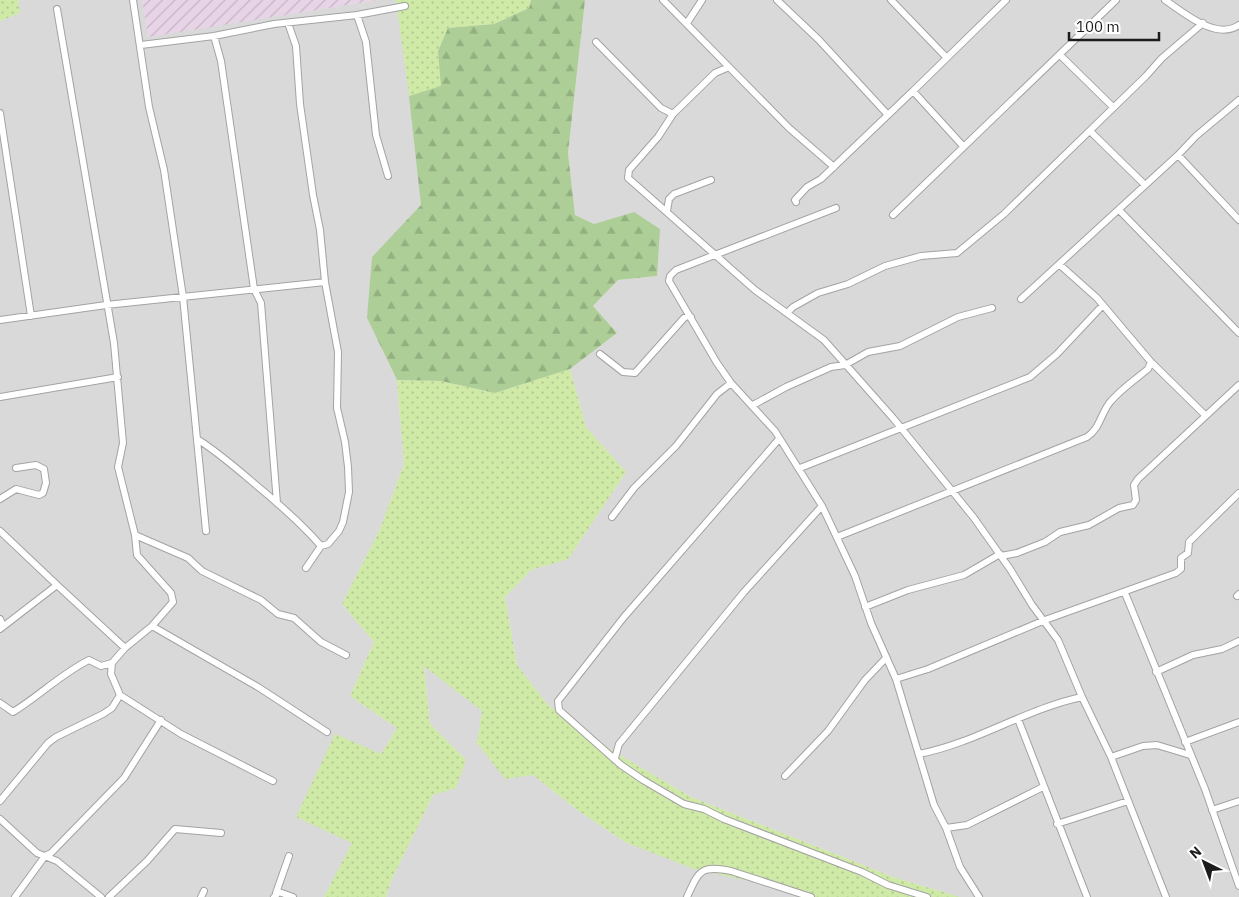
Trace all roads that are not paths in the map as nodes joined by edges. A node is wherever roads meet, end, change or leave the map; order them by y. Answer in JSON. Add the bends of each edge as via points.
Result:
{"nodes":[{"id":1,"x":133,"y":0,"type":"edge"},
{"id":2,"x":663,"y":0,"type":"edge"},
{"id":3,"x":702,"y":0,"type":"edge"},
{"id":4,"x":777,"y":0,"type":"edge"},
{"id":5,"x":891,"y":0,"type":"edge"},
{"id":6,"x":1116,"y":0,"type":"edge"},
{"id":7,"x":1165,"y":0,"type":"edge"},
{"id":8,"x":1003,"y":1,"type":"edge"},
{"id":9,"x":404,"y":6,"type":"dead end"},
{"id":10,"x":57,"y":9,"type":"dead end"},
{"id":11,"x":357,"y":15,"type":"junction"},
{"id":12,"x":288,"y":23,"type":"junction"},
{"id":13,"x":687,"y":23,"type":"junction"},
{"id":14,"x":1202,"y":23,"type":"junction"},
{"id":15,"x":1239,"y":26,"type":"edge"},
{"id":16,"x":214,"y":36,"type":"junction"},
{"id":17,"x":596,"y":42,"type":"dead end"},
{"id":18,"x":141,"y":45,"type":"junction"},
{"id":19,"x":1060,"y":55,"type":"junction"},
{"id":20,"x":946,"y":57,"type":"junction"},
{"id":21,"x":729,"y":67,"type":"junction"},
{"id":22,"x":913,"y":91,"type":"junction"},
{"id":23,"x":1239,"y":101,"type":"edge"},
{"id":24,"x":1113,"y":107,"type":"junction"},
{"id":25,"x":0,"y":114,"type":"edge"},
{"id":26,"x":672,"y":114,"type":"junction"},
{"id":27,"x":888,"y":115,"type":"junction"},
{"id":28,"x":1090,"y":131,"type":"junction"},
{"id":29,"x":963,"y":146,"type":"junction"},
{"id":30,"x":1178,"y":155,"type":"junction"},
{"id":31,"x":834,"y":167,"type":"junction"},
{"id":32,"x":388,"y":176,"type":"dead end"},
{"id":33,"x":711,"y":180,"type":"dead end"},
{"id":34,"x":1146,"y":185,"type":"junction"},
{"id":35,"x":796,"y":202,"type":"dead end"},
{"id":36,"x":836,"y":208,"type":"dead end"},
{"id":37,"x":1119,"y":210,"type":"junction"},
{"id":38,"x":667,"y":212,"type":"junction"},
{"id":39,"x":893,"y":214,"type":"dead end"},
{"id":40,"x":1239,"y":220,"type":"edge"},
{"id":41,"x":716,"y":254,"type":"junction"},
{"id":42,"x":1060,"y":265,"type":"junction"},
{"id":43,"x":325,"y":282,"type":"junction"},
{"id":44,"x":254,"y":289,"type":"junction"},
{"id":45,"x":184,"y":297,"type":"junction"},
{"id":46,"x":1021,"y":299,"type":"dead end"},
{"id":47,"x":106,"y":304,"type":"junction"},
{"id":48,"x":1103,"y":305,"type":"junction"},
{"id":49,"x":992,"y":308,"type":"dead end"},
{"id":50,"x":787,"y":313,"type":"junction"},
{"id":51,"x":31,"y":316,"type":"junction"},
{"id":52,"x":691,"y":317,"type":"junction"},
{"id":53,"x":0,"y":320,"type":"edge"},
{"id":54,"x":1239,"y":333,"type":"edge"},
{"id":55,"x":600,"y":354,"type":"dead end"},
{"id":56,"x":1151,"y":362,"type":"junction"},
{"id":57,"x":845,"y":365,"type":"junction"},
{"id":58,"x":1157,"y":368,"type":"junction"},
{"id":59,"x":1148,"y":369,"type":"junction"},
{"id":60,"x":118,"y":378,"type":"junction"},
{"id":61,"x":731,"y":383,"type":"junction"},
{"id":62,"x":1239,"y":385,"type":"edge"},
{"id":63,"x":0,"y":398,"type":"edge"},
{"id":64,"x":754,"y":405,"type":"junction"},
{"id":65,"x":1205,"y":416,"type":"junction"},
{"id":66,"x":901,"y":429,"type":"junction"},
{"id":67,"x":197,"y":439,"type":"junction"},
{"id":68,"x":779,"y":439,"type":"junction"},
{"id":69,"x":16,"y":468,"type":"dead end"},
{"id":70,"x":800,"y":468,"type":"junction"},
{"id":71,"x":952,"y":491,"type":"junction"},
{"id":72,"x":1239,"y":492,"type":"edge"},
{"id":73,"x":0,"y":498,"type":"edge"},
{"id":74,"x":277,"y":503,"type":"junction"},
{"id":75,"x":822,"y":506,"type":"junction"},
{"id":76,"x":612,"y":517,"type":"dead end"},
{"id":77,"x":0,"y":530,"type":"edge"},
{"id":78,"x":206,"y":531,"type":"dead end"},
{"id":79,"x":135,"y":535,"type":"junction"},
{"id":80,"x":837,"y":537,"type":"junction"},
{"id":81,"x":321,"y":546,"type":"junction"},
{"id":82,"x":1001,"y":555,"type":"junction"},
{"id":83,"x":306,"y":568,"type":"dead end"},
{"id":84,"x":58,"y":585,"type":"junction"},
{"id":85,"x":1125,"y":593,"type":"junction"},
{"id":86,"x":865,"y":607,"type":"junction"},
{"id":87,"x":0,"y":619,"type":"edge"},
{"id":88,"x":1045,"y":620,"type":"junction"},
{"id":89,"x":152,"y":626,"type":"junction"},
{"id":90,"x":2,"y":628,"type":"edge"},
{"id":91,"x":1239,"y":641,"type":"edge"},
{"id":92,"x":125,"y":648,"type":"junction"},
{"id":93,"x":346,"y":655,"type":"dead end"},
{"id":94,"x":886,"y":658,"type":"junction"},
{"id":95,"x":112,"y":663,"type":"junction"},
{"id":96,"x":1156,"y":672,"type":"junction"},
{"id":97,"x":896,"y":679,"type":"junction"},
{"id":98,"x":120,"y":695,"type":"junction"},
{"id":99,"x":1082,"y":697,"type":"junction"},
{"id":100,"x":0,"y":703,"type":"edge"},
{"id":101,"x":161,"y":720,"type":"junction"},
{"id":102,"x":1018,"y":720,"type":"junction"},
{"id":103,"x":1239,"y":722,"type":"edge"},
{"id":104,"x":328,"y":732,"type":"dead end"},
{"id":105,"x":1185,"y":742,"type":"junction"},
{"id":106,"x":919,"y":754,"type":"junction"},
{"id":107,"x":1190,"y":755,"type":"junction"},
{"id":108,"x":1110,"y":756,"type":"junction"},
{"id":109,"x":614,"y":758,"type":"junction"},
{"id":110,"x":785,"y":776,"type":"dead end"},
{"id":111,"x":273,"y":781,"type":"dead end"},
{"id":112,"x":1044,"y":787,"type":"junction"},
{"id":113,"x":0,"y":801,"type":"edge"},
{"id":114,"x":1239,"y":801,"type":"edge"},
{"id":115,"x":1128,"y":802,"type":"junction"},
{"id":116,"x":1212,"y":810,"type":"junction"},
{"id":117,"x":0,"y":819,"type":"edge"},
{"id":118,"x":1058,"y":824,"type":"junction"},
{"id":119,"x":946,"y":828,"type":"junction"},
{"id":120,"x":221,"y":833,"type":"dead end"},
{"id":121,"x":45,"y":856,"type":"junction"},
{"id":122,"x":289,"y":856,"type":"dead end"},
{"id":123,"x":1238,"y":882,"type":"edge"},
{"id":124,"x":275,"y":895,"type":"edge"},
{"id":125,"x":15,"y":897,"type":"edge"},
{"id":126,"x":101,"y":897,"type":"edge"},
{"id":127,"x":109,"y":897,"type":"edge"},
{"id":128,"x":293,"y":897,"type":"edge"},
{"id":129,"x":687,"y":897,"type":"edge"},
{"id":130,"x":811,"y":897,"type":"edge"},
{"id":131,"x":928,"y":897,"type":"edge"},
{"id":132,"x":979,"y":897,"type":"edge"},
{"id":133,"x":1087,"y":897,"type":"edge"},
{"id":134,"x":1166,"y":897,"type":"edge"}],
"edges":[{"from":1,"to":18,"type":"street"},
{"from":2,"to":13,"type":"street"},
{"from":3,"to":13,"type":"street"},
{"from":4,"to":27,"type":"street"},
{"from":5,"to":20,"type":"street"},
{"from":6,"to":19,"type":"street"},
{"from":7,"to":14,"type":"street"},
{"from":8,"to":20,"type":"street"},
{"from":9,"to":11,"type":"street"},
{"from":10,"to":47,"type":"street"},
{"from":11,"to":12,"type":"street"},
{"from":11,"to":32,"type":"street","via":[[366,42],[376,134]]},
{"from":12,"to":16,"type":"street"},
{"from":12,"to":43,"type":"street","via":[[296,46],[300,104]]},
{"from":13,"to":21,"type":"street"},
{"from":14,"to":15,"type":"street","via":[[1230,30]]},
{"from":14,"to":24,"type":"street"},
{"from":16,"to":18,"type":"street"},
{"from":16,"to":44,"type":"street","via":[[223,75]]},
{"from":17,"to":26,"type":"street","via":[[661,108]]},
{"from":18,"to":45,"type":"street","via":[[149,107],[164,170]]},
{"from":19,"to":24,"type":"street"},
{"from":19,"to":29,"type":"street"},
{"from":20,"to":22,"type":"street"},
{"from":21,"to":26,"type":"street","via":[[715,74]]},
{"from":21,"to":31,"type":"street","via":[[789,128]]},
{"from":22,"to":27,"type":"street"},
{"from":22,"to":29,"type":"street"},
{"from":23,"to":30,"type":"street"},
{"from":24,"to":28,"type":"street"},
{"from":25,"to":51,"type":"street"},
{"from":26,"to":38,"type":"street","via":[[628,175]]},
{"from":27,"to":31,"type":"street"},
{"from":28,"to":34,"type":"street"},
{"from":28,"to":50,"type":"street","via":[[1004,214],[956,253],[921,256],[885,266],[848,284],[818,293]]},
{"from":29,"to":39,"type":"street"},
{"from":30,"to":34,"type":"street"},
{"from":30,"to":40,"type":"street"},
{"from":31,"to":35,"type":"street","via":[[801,193]]},
{"from":33,"to":38,"type":"street","via":[[674,194],[669,199]]},
{"from":34,"to":37,"type":"street"},
{"from":36,"to":41,"type":"street"},
{"from":37,"to":42,"type":"street"},
{"from":37,"to":54,"type":"street"},
{"from":38,"to":41,"type":"street"},
{"from":41,"to":50,"type":"street","via":[[755,290]]},
{"from":41,"to":52,"type":"street","via":[[676,270],[670,276],[669,281]]},
{"from":42,"to":46,"type":"street"},
{"from":42,"to":48,"type":"street"},
{"from":43,"to":44,"type":"street"},
{"from":43,"to":81,"type":"street","via":[[338,352],[337,408],[345,442],[349,492],[339,531],[328,544]]},
{"from":44,"to":45,"type":"street"},
{"from":44,"to":74,"type":"street","via":[[261,303]]},
{"from":45,"to":47,"type":"street"},
{"from":45,"to":67,"type":"street"},
{"from":47,"to":51,"type":"street"},
{"from":47,"to":60,"type":"street"},
{"from":48,"to":56,"type":"street"},
{"from":48,"to":66,"type":"street","via":[[1057,354],[1030,376]]},
{"from":49,"to":57,"type":"street","via":[[958,317],[900,346],[868,352]]},
{"from":50,"to":57,"type":"street","via":[[824,340]]},
{"from":51,"to":53,"type":"street"},
{"from":52,"to":55,"type":"street","via":[[684,318],[635,373],[623,372]]},
{"from":52,"to":61,"type":"street"},
{"from":56,"to":58,"type":"street"},
{"from":56,"to":59,"type":"street"},
{"from":57,"to":64,"type":"street","via":[[831,367],[801,380]]},
{"from":57,"to":66,"type":"street"},
{"from":58,"to":59,"type":"street"},
{"from":58,"to":65,"type":"street"},
{"from":59,"to":71,"type":"street","via":[[1112,400],[1092,433]]},
{"from":60,"to":63,"type":"street"},
{"from":60,"to":79,"type":"street","via":[[123,444],[118,467]]},
{"from":61,"to":64,"type":"street"},
{"from":61,"to":76,"type":"street","via":[[717,394],[676,446],[634,488]]},
{"from":62,"to":65,"type":"street"},
{"from":64,"to":68,"type":"street"},
{"from":65,"to":82,"type":"street","via":[[1136,483],[1133,504],[1089,525],[1060,532],[1017,553]]},
{"from":66,"to":70,"type":"street","via":[[890,430]]},
{"from":66,"to":71,"type":"street"},
{"from":67,"to":74,"type":"street"},
{"from":67,"to":78,"type":"street"},
{"from":68,"to":70,"type":"street"},
{"from":68,"to":109,"type":"street","via":[[624,617],[558,700],[563,715]]},
{"from":69,"to":73,"type":"street","via":[[36,465],[44,470],[43,493],[16,490]]},
{"from":70,"to":75,"type":"street"},
{"from":71,"to":80,"type":"street"},
{"from":71,"to":82,"type":"street"},
{"from":72,"to":85,"type":"street","via":[[1189,542],[1188,553],[1181,558],[1179,572]]},
{"from":74,"to":81,"type":"street"},
{"from":75,"to":80,"type":"street"},
{"from":75,"to":109,"type":"street","via":[[744,592],[619,744]]},
{"from":77,"to":84,"type":"street"},
{"from":79,"to":89,"type":"street","via":[[137,554],[174,598]]},
{"from":79,"to":93,"type":"street","via":[[188,558],[202,572],[261,600],[278,614],[294,618],[321,642]]},
{"from":80,"to":86,"type":"street"},
{"from":81,"to":83,"type":"street"},
{"from":82,"to":86,"type":"street","via":[[964,575],[908,590]]},
{"from":82,"to":88,"type":"street"},
{"from":84,"to":90,"type":"street"},
{"from":84,"to":92,"type":"street"},
{"from":85,"to":88,"type":"street"},
{"from":85,"to":96,"type":"street"},
{"from":86,"to":94,"type":"street"},
{"from":87,"to":90,"type":"street"},
{"from":88,"to":97,"type":"street"},
{"from":88,"to":99,"type":"street","via":[[1058,640]]},
{"from":89,"to":92,"type":"street"},
{"from":89,"to":104,"type":"street"},
{"from":91,"to":96,"type":"street","via":[[1222,649],[1193,655]]},
{"from":92,"to":95,"type":"street"},
{"from":94,"to":97,"type":"street"},
{"from":94,"to":110,"type":"street","via":[[865,680],[828,731]]},
{"from":95,"to":98,"type":"street","via":[[111,674]]},
{"from":95,"to":100,"type":"street","via":[[100,666],[89,660],[12,712]]},
{"from":96,"to":105,"type":"street"},
{"from":97,"to":106,"type":"street"},
{"from":98,"to":101,"type":"street"},
{"from":98,"to":113,"type":"street","via":[[112,708],[103,714],[48,743]]},
{"from":99,"to":102,"type":"street"},
{"from":99,"to":108,"type":"street"},
{"from":101,"to":111,"type":"street","via":[[180,734]]},
{"from":101,"to":121,"type":"street","via":[[119,784],[52,853]]},
{"from":102,"to":106,"type":"street","via":[[993,727],[949,747]]},
{"from":102,"to":112,"type":"street"},
{"from":103,"to":105,"type":"street"},
{"from":105,"to":107,"type":"street"},
{"from":106,"to":119,"type":"street","via":[[934,805]]},
{"from":107,"to":108,"type":"street","via":[[1157,745]]},
{"from":107,"to":116,"type":"street"},
{"from":108,"to":115,"type":"street"},
{"from":109,"to":131,"type":"street","via":[[684,804],[704,808],[888,885]]},
{"from":112,"to":118,"type":"street"},
{"from":112,"to":119,"type":"street","via":[[967,825]]},
{"from":114,"to":116,"type":"street"},
{"from":115,"to":118,"type":"street"},
{"from":115,"to":134,"type":"street"},
{"from":116,"to":123,"type":"street"},
{"from":117,"to":121,"type":"street","via":[[37,853]]},
{"from":118,"to":133,"type":"street"},
{"from":119,"to":132,"type":"street","via":[[960,867]]},
{"from":120,"to":127,"type":"street","via":[[175,829]]},
{"from":121,"to":125,"type":"street"},
{"from":121,"to":126,"type":"street","via":[[57,861]]},
{"from":122,"to":124,"type":"street"},
{"from":124,"to":128,"type":"street","via":[[282,892]]},
{"from":129,"to":130,"type":"street","via":[[698,873],[719,870],[732,871]]}]}
